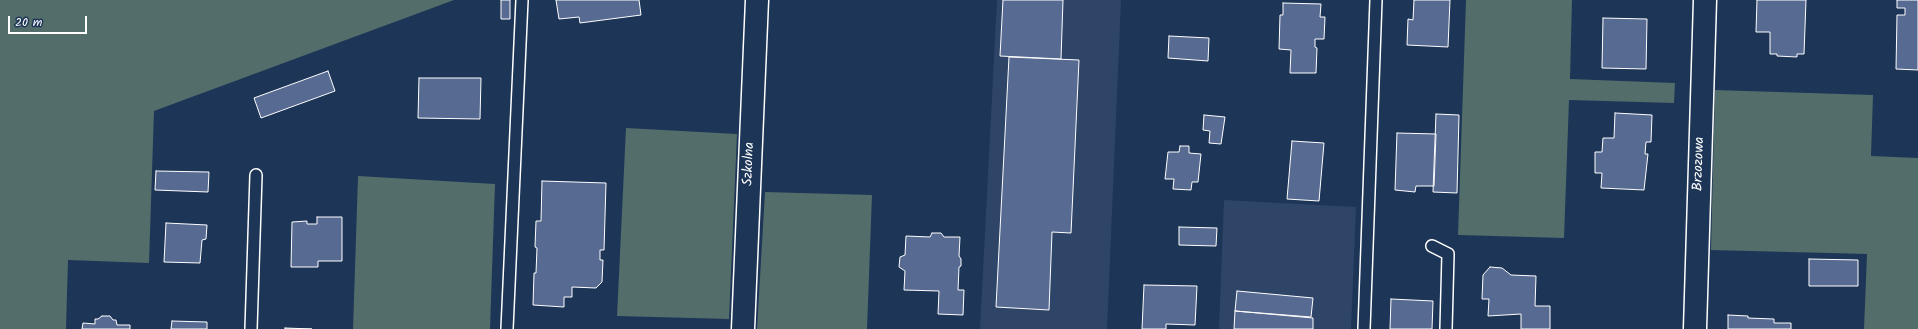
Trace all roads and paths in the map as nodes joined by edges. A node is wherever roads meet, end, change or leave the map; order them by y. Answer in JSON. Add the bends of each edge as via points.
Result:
{"nodes":[{"id":1,"x":522,"y":0,"type":"edge"},
{"id":2,"x":757,"y":0,"type":"edge"},
{"id":3,"x":1376,"y":0,"type":"edge"},
{"id":4,"x":1705,"y":0,"type":"edge"},
{"id":5,"x":256,"y":175,"type":"dead end"},
{"id":6,"x":1432,"y":246,"type":"dead end"},
{"id":7,"x":252,"y":329,"type":"edge"},
{"id":8,"x":507,"y":329,"type":"edge"},
{"id":9,"x":743,"y":329,"type":"edge"},
{"id":10,"x":1364,"y":329,"type":"edge"},
{"id":11,"x":1446,"y":329,"type":"edge"},
{"id":12,"x":1694,"y":329,"type":"edge"}],
"edges":[{"from":1,"to":8,"type":"lane"},
{"from":2,"to":9,"type":"street","name":"Szkolna"},
{"from":3,"to":10,"type":"lane"},
{"from":4,"to":12,"type":"street","name":"Brzozowa"},
{"from":5,"to":7,"type":"lane"},
{"from":6,"to":11,"type":"lane","via":[[1448,254]]}]}
